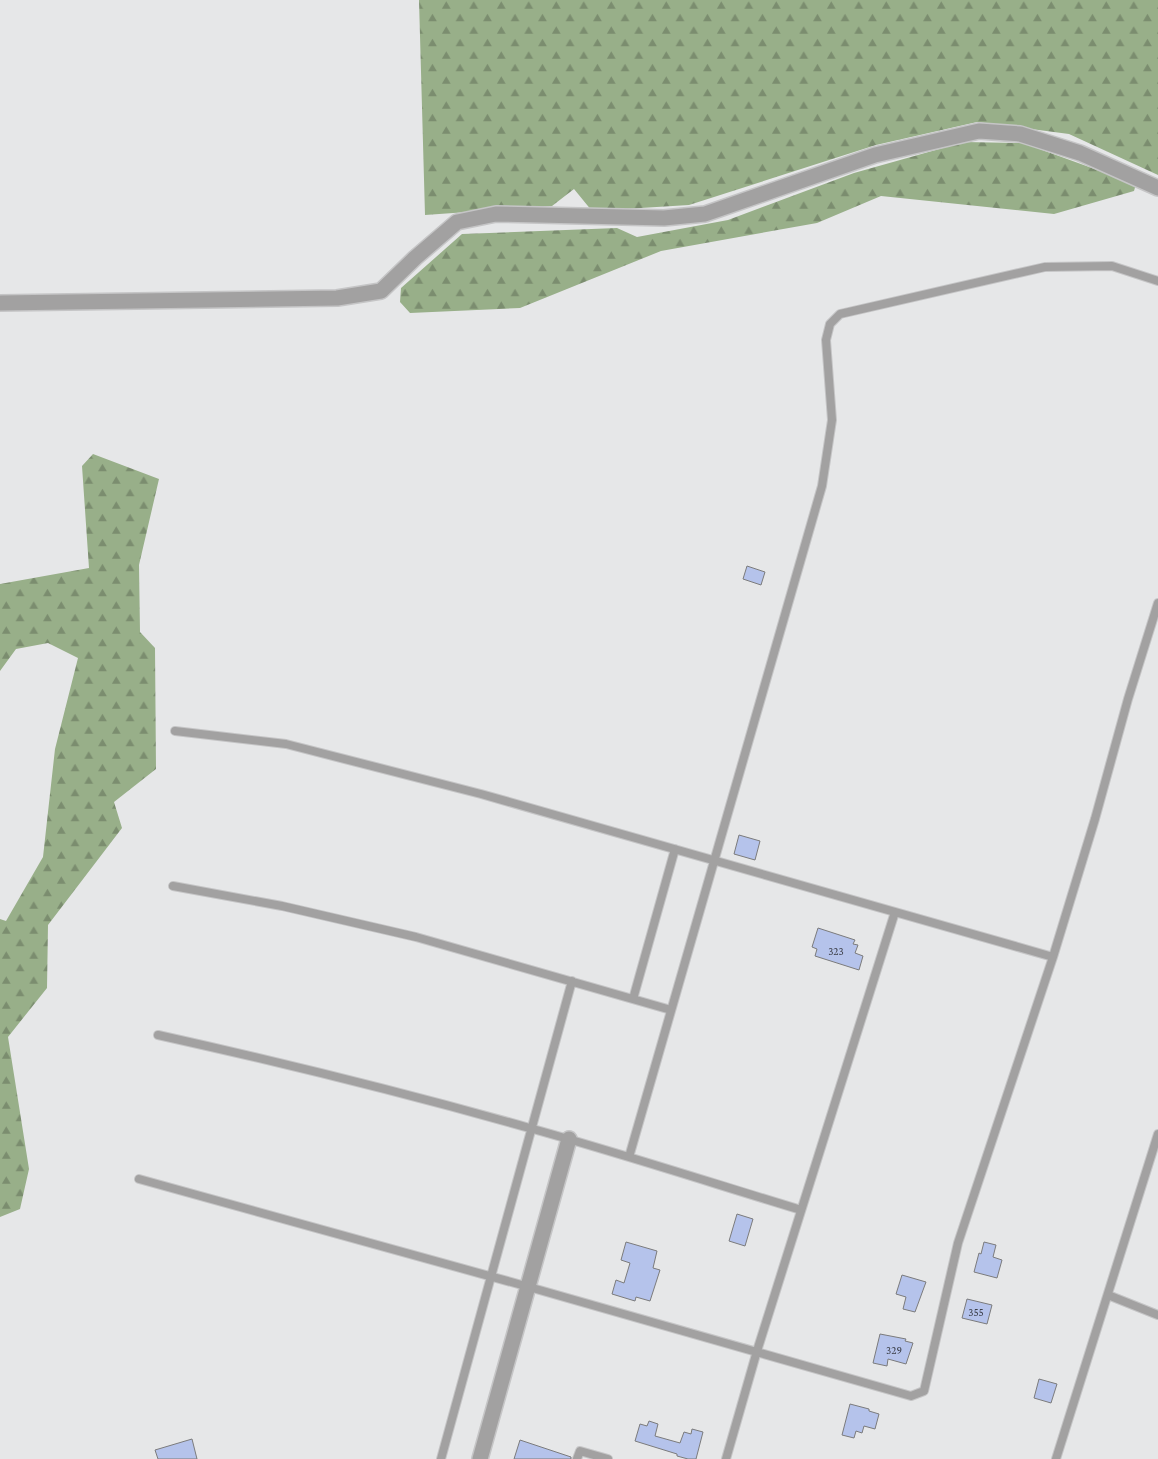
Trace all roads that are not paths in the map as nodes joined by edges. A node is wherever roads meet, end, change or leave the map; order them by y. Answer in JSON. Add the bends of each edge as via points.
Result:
{"nodes":[{"id":1,"x":1158,"y":188,"type":"edge"},
{"id":2,"x":1158,"y":281,"type":"edge"},
{"id":3,"x":0,"y":303,"type":"edge"},
{"id":4,"x":1158,"y":603,"type":"edge"},
{"id":5,"x":175,"y":731,"type":"dead end"},
{"id":6,"x":675,"y":849,"type":"junction"},
{"id":7,"x":714,"y":860,"type":"junction"},
{"id":8,"x":173,"y":886,"type":"dead end"},
{"id":9,"x":895,"y":912,"type":"junction"},
{"id":10,"x":1053,"y":957,"type":"junction"},
{"id":11,"x":572,"y":981,"type":"junction"},
{"id":12,"x":633,"y":998,"type":"junction"},
{"id":13,"x":672,"y":1010,"type":"junction"},
{"id":14,"x":158,"y":1035,"type":"dead end"},
{"id":15,"x":531,"y":1128,"type":"junction"},
{"id":16,"x":1158,"y":1134,"type":"edge"},
{"id":17,"x":569,"y":1139,"type":"junction"},
{"id":18,"x":629,"y":1158,"type":"junction"},
{"id":19,"x":139,"y":1178,"type":"dead end"},
{"id":20,"x":801,"y":1210,"type":"junction"},
{"id":21,"x":491,"y":1276,"type":"junction"},
{"id":22,"x":529,"y":1287,"type":"junction"},
{"id":23,"x":1108,"y":1295,"type":"junction"},
{"id":24,"x":1158,"y":1315,"type":"edge"},
{"id":25,"x":756,"y":1351,"type":"junction"},
{"id":26,"x":441,"y":1459,"type":"edge"},
{"id":27,"x":480,"y":1459,"type":"edge"},
{"id":28,"x":577,"y":1459,"type":"edge"},
{"id":29,"x":608,"y":1459,"type":"edge"},
{"id":30,"x":726,"y":1459,"type":"edge"},
{"id":31,"x":1056,"y":1459,"type":"edge"}],
"edges":[{"from":1,"to":3,"type":"street","via":[[1071,150],[1020,134],[979,131],[875,155],[705,214],[664,218],[496,214],[457,222],[381,291],[337,298]]},
{"from":2,"to":7,"type":"lane","via":[[1112,266],[1045,267],[840,314],[830,324],[826,340],[832,420],[822,486]]},
{"from":4,"to":10,"type":"lane"},
{"from":5,"to":6,"type":"lane","via":[[286,744],[481,794]]},
{"from":6,"to":7,"type":"lane"},
{"from":6,"to":12,"type":"lane"},
{"from":7,"to":9,"type":"lane"},
{"from":7,"to":13,"type":"lane"},
{"from":8,"to":11,"type":"lane","via":[[282,906],[416,937]]},
{"from":9,"to":10,"type":"lane"},
{"from":9,"to":20,"type":"lane"},
{"from":10,"to":25,"type":"lane","via":[[958,1243],[924,1391],[911,1396]]},
{"from":11,"to":12,"type":"lane"},
{"from":11,"to":15,"type":"lane"},
{"from":12,"to":13,"type":"lane"},
{"from":13,"to":18,"type":"lane"},
{"from":14,"to":15,"type":"lane"},
{"from":15,"to":17,"type":"lane"},
{"from":15,"to":21,"type":"lane"},
{"from":16,"to":23,"type":"lane"},
{"from":17,"to":18,"type":"lane"},
{"from":17,"to":22,"type":"street"},
{"from":18,"to":20,"type":"lane"},
{"from":19,"to":21,"type":"lane"},
{"from":20,"to":25,"type":"lane"},
{"from":21,"to":22,"type":"lane"},
{"from":21,"to":26,"type":"lane"},
{"from":22,"to":25,"type":"lane"},
{"from":22,"to":27,"type":"street"},
{"from":23,"to":24,"type":"lane"},
{"from":23,"to":31,"type":"lane"},
{"from":25,"to":30,"type":"lane"},
{"from":28,"to":29,"type":"lane","via":[[580,1451]]}]}
